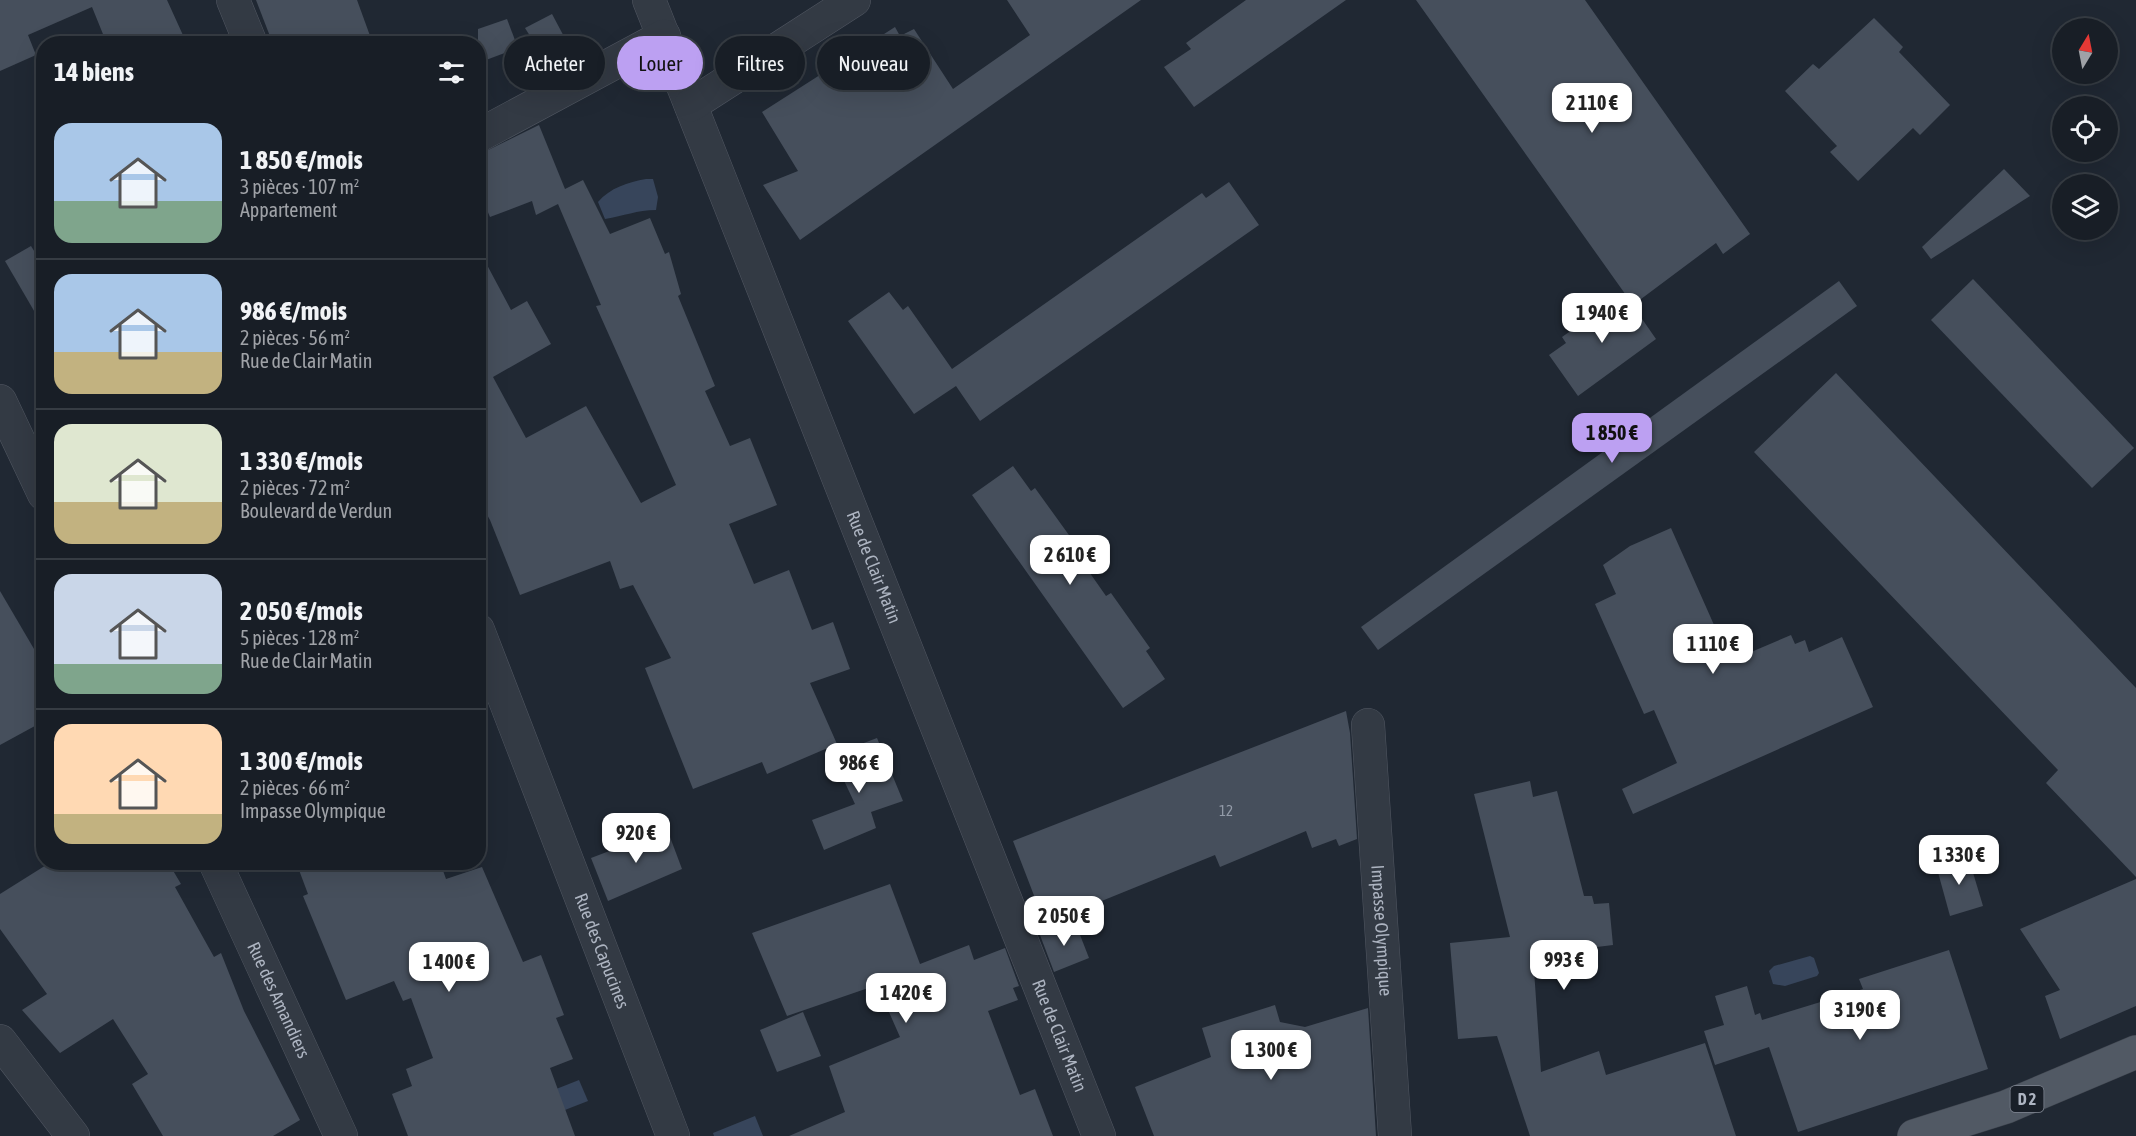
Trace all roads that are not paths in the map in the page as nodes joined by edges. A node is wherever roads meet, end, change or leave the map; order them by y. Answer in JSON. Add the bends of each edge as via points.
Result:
{"nodes":[{"id":1,"x":232,"y":0,"type":"edge"},
{"id":2,"x":649,"y":0,"type":"edge"},
{"id":3,"x":854,"y":0,"type":"edge"},
{"id":4,"x":248,"y":36,"type":"edge"},
{"id":5,"x":664,"y":36,"type":"edge"},
{"id":6,"x":617,"y":61,"type":"edge"},
{"id":7,"x":685,"y":90,"type":"edge"},
{"id":8,"x":691,"y":105,"type":"junction"},
{"id":9,"x":486,"y":132,"type":"edge"},
{"id":10,"x":0,"y":401,"type":"edge"},
{"id":11,"x":36,"y":477,"type":"edge"},
{"id":12,"x":486,"y":651,"type":"edge"},
{"id":13,"x":1368,"y":725,"type":"dead end"},
{"id":14,"x":219,"y":870,"type":"edge"},
{"id":15,"x":0,"y":1041,"type":"edge"},
{"id":16,"x":2136,"y":1052,"type":"edge"},
{"id":17,"x":73,"y":1136,"type":"edge"},
{"id":18,"x":341,"y":1136,"type":"edge"},
{"id":19,"x":673,"y":1136,"type":"edge"},
{"id":20,"x":1099,"y":1136,"type":"edge"},
{"id":21,"x":1395,"y":1136,"type":"edge"},
{"id":22,"x":1914,"y":1136,"type":"edge"}],
"edges":[{"from":1,"to":4,"type":"street"},
{"from":2,"to":5,"type":"street","name":"Rue de Clair Matin"},
{"from":3,"to":8,"type":"street"},
{"from":6,"to":9,"type":"street"},
{"from":7,"to":8,"type":"street","name":"Rue de Clair Matin"},
{"from":8,"to":20,"type":"street","name":"Rue de Clair Matin"},
{"from":10,"to":11,"type":"street"},
{"from":12,"to":19,"type":"street","name":"Rue des Capucines"},
{"from":13,"to":21,"type":"street","name":"Impasse Olympique"},
{"from":14,"to":18,"type":"street","name":"Rue des Amandiers"},
{"from":15,"to":17,"type":"street"},
{"from":16,"to":22,"type":"main road","number":"D 2","via":[[2006,1107]]}]}
